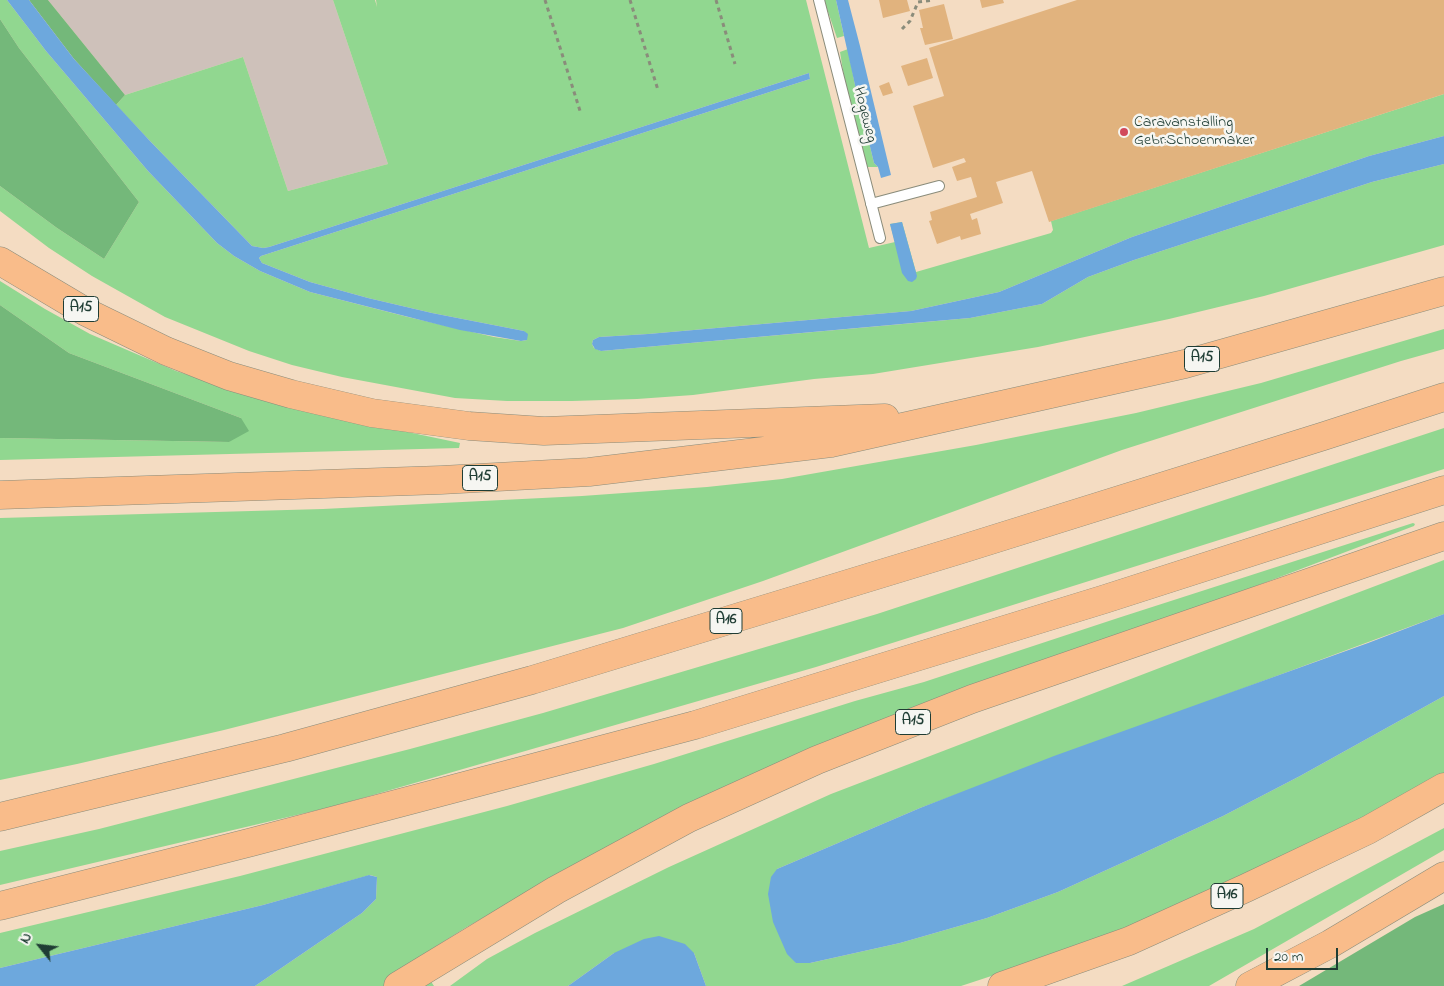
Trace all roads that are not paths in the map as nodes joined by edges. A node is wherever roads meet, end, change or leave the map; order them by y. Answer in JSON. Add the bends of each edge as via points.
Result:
{"nodes":[{"id":1,"x":819,"y":0,"type":"edge"},
{"id":2,"x":939,"y":186,"type":"dead end"},
{"id":3,"x":871,"y":204,"type":"junction"},
{"id":4,"x":880,"y":238,"type":"dead end"},
{"id":5,"x":0,"y":261,"type":"edge"},
{"id":6,"x":1444,"y":291,"type":"edge"},
{"id":7,"x":1444,"y":397,"type":"edge"},
{"id":8,"x":956,"y":416,"type":"junction"},
{"id":9,"x":1444,"y":490,"type":"edge"},
{"id":10,"x":0,"y":495,"type":"edge"},
{"id":11,"x":1444,"y":536,"type":"edge"},
{"id":12,"x":1444,"y":787,"type":"edge"},
{"id":13,"x":0,"y":817,"type":"edge"},
{"id":14,"x":1444,"y":876,"type":"edge"},
{"id":15,"x":0,"y":906,"type":"edge"},
{"id":16,"x":405,"y":981,"type":"edge"},
{"id":17,"x":1002,"y":986,"type":"edge"},
{"id":18,"x":1250,"y":986,"type":"edge"}],
"edges":[{"from":1,"to":3,"type":"lane","name":"Hogeweg"},
{"from":2,"to":3,"type":"lane"},
{"from":3,"to":4,"type":"lane","name":"Hogeweg"},
{"from":5,"to":8,"type":"highway","number":"A15","via":[[86,312],[166,351],[229,376],[372,413],[469,426],[544,431]]},
{"from":6,"to":8,"type":"highway","number":"A15","via":[[1185,364]]},
{"from":7,"to":13,"type":"highway","number":"A16","via":[[532,680],[285,748]]},
{"from":8,"to":10,"type":"highway","number":"A15","via":[[831,443],[589,472]]},
{"from":9,"to":15,"type":"highway","via":[[1105,599],[695,725]]},
{"from":11,"to":16,"type":"highway","number":"A15","via":[[972,699],[817,760],[689,818],[556,890]]},
{"from":12,"to":17,"type":"highway","number":"A16","via":[[1368,830],[1129,941]]},
{"from":14,"to":18,"type":"highway","via":[[1330,944]]}]}
